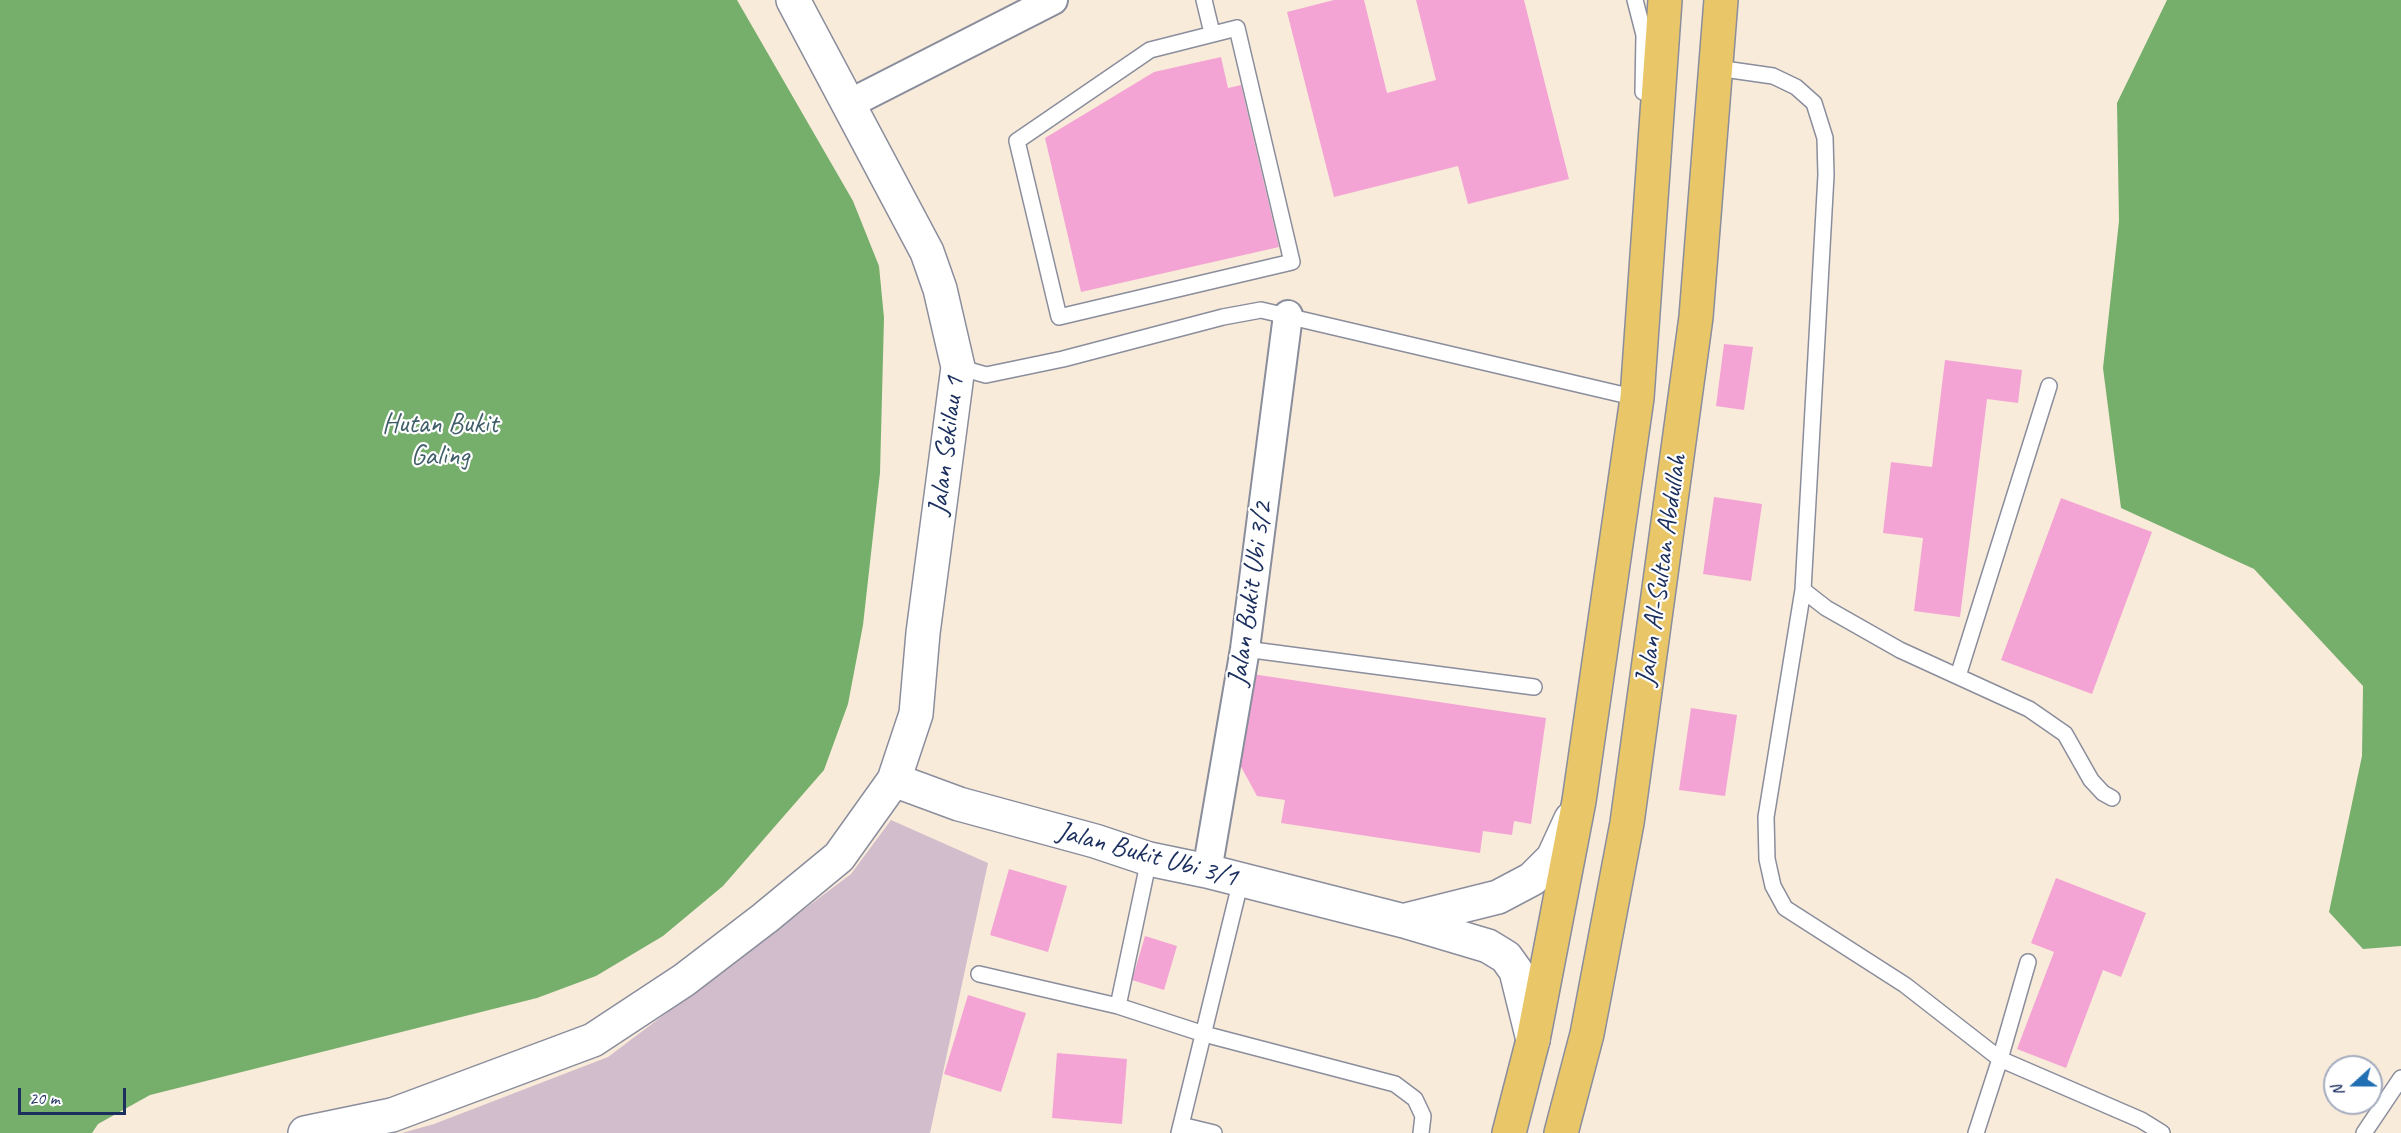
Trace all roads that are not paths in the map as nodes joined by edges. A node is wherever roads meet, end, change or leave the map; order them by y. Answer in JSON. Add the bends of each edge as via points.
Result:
{"nodes":[{"id":1,"x":793,"y":0,"type":"edge"},
{"id":2,"x":1053,"y":0,"type":"edge"},
{"id":3,"x":1204,"y":0,"type":"edge"},
{"id":4,"x":1721,"y":0,"type":"edge"},
{"id":5,"x":1656,"y":3,"type":"edge"},
{"id":6,"x":1212,"y":33,"type":"junction"},
{"id":7,"x":1717,"y":68,"type":"junction"},
{"id":8,"x":849,"y":104,"type":"junction"},
{"id":9,"x":1288,"y":315,"type":"junction"},
{"id":10,"x":958,"y":368,"type":"junction"},
{"id":11,"x":2049,"y":387,"type":"dead end"},
{"id":12,"x":1637,"y":398,"type":"junction"},
{"id":13,"x":1803,"y":590,"type":"junction"},
{"id":14,"x":1245,"y":649,"type":"junction"},
{"id":15,"x":1958,"y":676,"type":"junction"},
{"id":16,"x":1534,"y":687,"type":"dead end"},
{"id":17,"x":894,"y":780,"type":"junction"},
{"id":18,"x":2112,"y":798,"type":"dead end"},
{"id":19,"x":1579,"y":801,"type":"junction"},
{"id":20,"x":1149,"y":859,"type":"junction"},
{"id":21,"x":1207,"y":871,"type":"junction"},
{"id":22,"x":1241,"y":879,"type":"junction"},
{"id":23,"x":1404,"y":921,"type":"junction"},
{"id":24,"x":2028,"y":962,"type":"dead end"},
{"id":25,"x":979,"y":974,"type":"dead end"},
{"id":26,"x":1118,"y":1006,"type":"junction"},
{"id":27,"x":1204,"y":1034,"type":"junction"},
{"id":28,"x":1533,"y":1040,"type":"junction"},
{"id":29,"x":2000,"y":1059,"type":"junction"},
{"id":30,"x":2401,"y":1078,"type":"edge"},
{"id":31,"x":1180,"y":1129,"type":"edge"},
{"id":32,"x":305,"y":1133,"type":"edge"},
{"id":33,"x":1214,"y":1133,"type":"edge"},
{"id":34,"x":1421,"y":1133,"type":"edge"},
{"id":35,"x":1509,"y":1133,"type":"edge"},
{"id":36,"x":1561,"y":1133,"type":"edge"},
{"id":37,"x":1976,"y":1133,"type":"edge"},
{"id":38,"x":2162,"y":1133,"type":"edge"},
{"id":39,"x":2364,"y":1133,"type":"edge"}],
"edges":[{"from":1,"to":8,"type":"street","name":"Jalan Sekilau 1"},
{"from":2,"to":8,"type":"street"},
{"from":3,"to":6,"type":"lane"},
{"from":4,"to":7,"type":"main road","name":"Jalan Al-Sultan Abdullah"},
{"from":5,"to":12,"type":"main road","name":"Jalan Al-Sultan Abdullah","via":[[1647,256]]},
{"from":6,"to":6,"type":"lane","via":[[1237,28],[1292,262],[1059,317],[1017,141],[1150,50]]},
{"from":7,"to":13,"type":"lane","via":[[1773,76],[1796,87],[1814,103],[1825,138]]},
{"from":7,"to":36,"type":"main road","name":"Jalan Al-Sultan Abdullah","via":[[1696,317],[1627,823],[1587,1034]]},
{"from":8,"to":10,"type":"street","name":"Jalan Sekilau 1","via":[[927,252],[940,289]]},
{"from":9,"to":10,"type":"lane","via":[[1261,310],[1223,317],[986,375]]},
{"from":9,"to":12,"type":"lane"},
{"from":9,"to":14,"type":"street","name":"Jalan Bukit Ubi 3/2"},
{"from":10,"to":17,"type":"street","name":"Jalan Sekilau 1","via":[[916,714]]},
{"from":11,"to":15,"type":"lane"},
{"from":12,"to":19,"type":"main road","name":"Jalan Al-Sultan Abdullah"},
{"from":13,"to":15,"type":"lane","via":[[1878,638]]},
{"from":13,"to":29,"type":"lane","via":[[1766,817],[1767,859],[1773,886],[1785,908],[1905,985]]},
{"from":14,"to":16,"type":"lane"},
{"from":14,"to":21,"type":"street","name":"Jalan Bukit Ubi 3/2"},
{"from":15,"to":18,"type":"lane","via":[[2029,709],[2065,734],[2091,780]]},
{"from":17,"to":20,"type":"street","name":"Jalan Bukit Ubi 3/1","via":[[959,804]]},
{"from":17,"to":32,"type":"street","name":"Jalan Sekilau 1","via":[[838,857],[684,980],[593,1040],[392,1115]]},
{"from":19,"to":23,"type":"street","via":[[1553,858],[1532,879],[1498,897]]},
{"from":19,"to":28,"type":"main road","name":"Jalan Al-Sultan Abdullah"},
{"from":20,"to":21,"type":"street","name":"Jalan Bukit Ubi 3/1"},
{"from":20,"to":26,"type":"lane"},
{"from":21,"to":22,"type":"street","name":"Jalan Bukit Ubi 3/1"},
{"from":22,"to":23,"type":"street","name":"Jalan Bukit Ubi 3/1"},
{"from":22,"to":27,"type":"lane"},
{"from":23,"to":28,"type":"street","name":"Jalan Bukit Ubi 3/1","via":[[1488,946],[1506,957],[1516,971]]},
{"from":24,"to":29,"type":"lane"},
{"from":25,"to":26,"type":"lane"},
{"from":26,"to":27,"type":"lane"},
{"from":27,"to":31,"type":"lane"},
{"from":27,"to":34,"type":"lane","via":[[1395,1084],[1415,1099],[1423,1116]]},
{"from":28,"to":35,"type":"main road","name":"Jalan Al-Sultan Abdullah"},
{"from":29,"to":37,"type":"lane"},
{"from":29,"to":38,"type":"lane","via":[[2141,1120]]},
{"from":30,"to":39,"type":"lane"},
{"from":31,"to":33,"type":"lane"}]}
